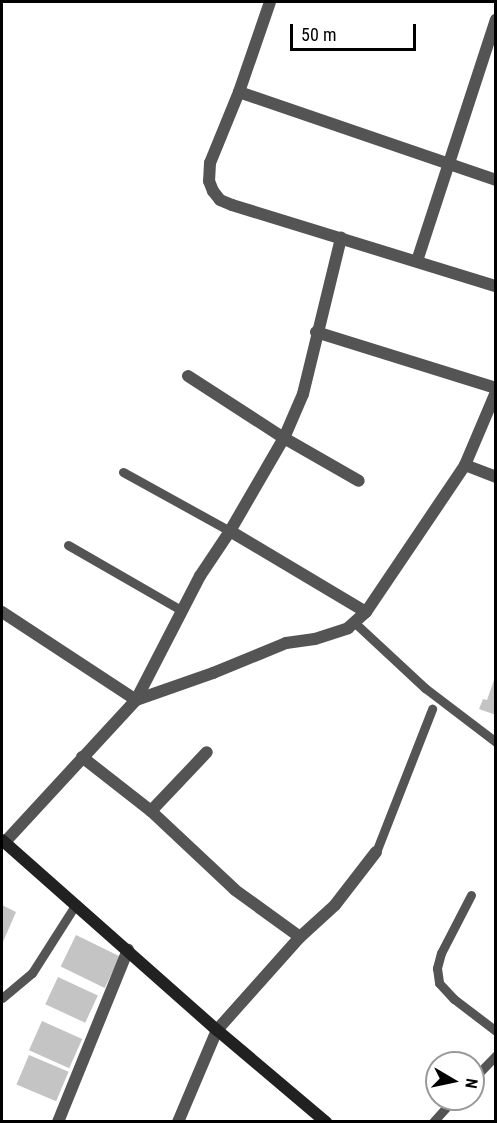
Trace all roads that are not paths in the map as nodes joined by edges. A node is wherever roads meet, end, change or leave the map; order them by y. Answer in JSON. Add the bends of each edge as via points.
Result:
{"nodes":[{"id":1,"x":270,"y":2,"type":"edge"},
{"id":2,"x":495,"y":20,"type":"edge"},
{"id":3,"x":239,"y":92,"type":"junction"},
{"id":4,"x":446,"y":165,"type":"junction"},
{"id":5,"x":495,"y":180,"type":"edge"},
{"id":6,"x":341,"y":238,"type":"junction"},
{"id":7,"x":417,"y":261,"type":"junction"},
{"id":8,"x":495,"y":286,"type":"edge"},
{"id":9,"x":316,"y":332,"type":"junction"},
{"id":10,"x":188,"y":376,"type":"dead end"},
{"id":11,"x":495,"y":390,"type":"edge"},
{"id":12,"x":284,"y":438,"type":"junction"},
{"id":13,"x":465,"y":465,"type":"junction"},
{"id":14,"x":123,"y":471,"type":"dead end"},
{"id":15,"x":495,"y":477,"type":"edge"},
{"id":16,"x":359,"y":481,"type":"dead end"},
{"id":17,"x":230,"y":531,"type":"junction"},
{"id":18,"x":68,"y":545,"type":"dead end"},
{"id":19,"x":181,"y":610,"type":"junction"},
{"id":20,"x":2,"y":612,"type":"edge"},
{"id":21,"x":366,"y":612,"type":"junction"},
{"id":22,"x":355,"y":623,"type":"junction"},
{"id":23,"x":136,"y":700,"type":"junction"},
{"id":24,"x":432,"y":709,"type":"dead end"},
{"id":25,"x":495,"y":742,"type":"edge"},
{"id":26,"x":207,"y":752,"type":"dead end"},
{"id":27,"x":82,"y":757,"type":"junction"},
{"id":28,"x":151,"y":811,"type":"junction"},
{"id":29,"x":3,"y":841,"type":"edge"},
{"id":30,"x":376,"y":852,"type":"joint"},
{"id":31,"x":471,"y":895,"type":"dead end"},
{"id":32,"x":76,"y":904,"type":"junction"},
{"id":33,"x":300,"y":937,"type":"junction"},
{"id":34,"x":128,"y":950,"type":"junction"},
{"id":35,"x":2,"y":998,"type":"edge"},
{"id":36,"x":217,"y":1030,"type":"junction"},
{"id":37,"x":495,"y":1031,"type":"edge"},
{"id":38,"x":58,"y":1122,"type":"edge"},
{"id":39,"x":178,"y":1122,"type":"edge"},
{"id":40,"x":326,"y":1122,"type":"edge"}],
"edges":[{"from":1,"to":3,"type":"street"},
{"from":2,"to":4,"type":"street"},
{"from":3,"to":4,"type":"street"},
{"from":3,"to":6,"type":"street","via":[[210,164],[213,191],[220,200],[232,205]]},
{"from":4,"to":5,"type":"street"},
{"from":4,"to":7,"type":"street"},
{"from":6,"to":7,"type":"street"},
{"from":6,"to":9,"type":"street"},
{"from":7,"to":8,"type":"street"},
{"from":9,"to":11,"type":"street"},
{"from":9,"to":12,"type":"street","via":[[303,394]]},
{"from":10,"to":12,"type":"street"},
{"from":11,"to":13,"type":"street"},
{"from":12,"to":16,"type":"street"},
{"from":12,"to":17,"type":"street"},
{"from":13,"to":15,"type":"street"},
{"from":13,"to":21,"type":"street"},
{"from":14,"to":17,"type":"lane"},
{"from":17,"to":19,"type":"street"},
{"from":17,"to":21,"type":"street"},
{"from":18,"to":19,"type":"lane"},
{"from":19,"to":23,"type":"street"},
{"from":20,"to":23,"type":"street"},
{"from":21,"to":22,"type":"street"},
{"from":22,"to":23,"type":"street","via":[[286,644]]},
{"from":22,"to":25,"type":"lane","via":[[425,688]]},
{"from":23,"to":27,"type":"street"},
{"from":24,"to":30,"type":"lane"},
{"from":26,"to":28,"type":"street"},
{"from":27,"to":28,"type":"street"},
{"from":27,"to":29,"type":"street"},
{"from":28,"to":33,"type":"street","via":[[235,890]]},
{"from":29,"to":32,"type":"street"},
{"from":30,"to":33,"type":"street","via":[[336,905]]},
{"from":31,"to":37,"type":"lane","via":[[436,968],[439,983]]},
{"from":32,"to":34,"type":"street"},
{"from":32,"to":35,"type":"lane","via":[[32,973]]},
{"from":33,"to":36,"type":"street"},
{"from":34,"to":36,"type":"street"},
{"from":34,"to":38,"type":"street"},
{"from":36,"to":39,"type":"street"},
{"from":36,"to":40,"type":"street"}]}
